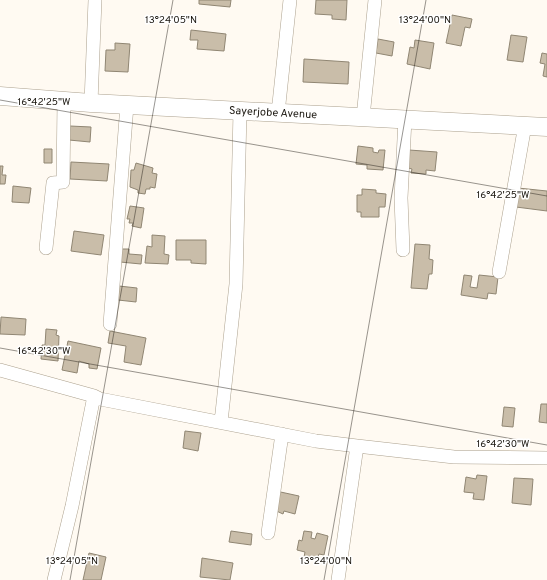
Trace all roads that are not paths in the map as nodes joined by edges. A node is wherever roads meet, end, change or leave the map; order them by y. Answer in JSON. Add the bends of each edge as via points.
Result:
{"nodes":[{"id":1,"x":95,"y":0,"type":"edge"},
{"id":2,"x":290,"y":0,"type":"edge"},
{"id":3,"x":375,"y":0,"type":"edge"},
{"id":4,"x":0,"y":96,"type":"edge"},
{"id":5,"x":64,"y":101,"type":"junction"},
{"id":6,"x":91,"y":103,"type":"junction"},
{"id":7,"x":128,"y":105,"type":"junction"},
{"id":8,"x":240,"y":111,"type":"junction"},
{"id":9,"x":278,"y":113,"type":"junction"},
{"id":10,"x":363,"y":117,"type":"junction"},
{"id":11,"x":405,"y":119,"type":"junction"},
{"id":12,"x":525,"y":125,"type":"junction"},
{"id":13,"x":547,"y":127,"type":"edge"},
{"id":14,"x":46,"y":248,"type":"dead end"},
{"id":15,"x":402,"y":250,"type":"dead end"},
{"id":16,"x":499,"y":272,"type":"dead end"},
{"id":17,"x":110,"y":324,"type":"dead end"},
{"id":18,"x":0,"y":370,"type":"edge"},
{"id":19,"x":94,"y":396,"type":"junction"},
{"id":20,"x":221,"y":422,"type":"junction"},
{"id":21,"x":282,"y":434,"type":"junction"},
{"id":22,"x":356,"y":446,"type":"junction"},
{"id":23,"x":547,"y":458,"type":"edge"},
{"id":24,"x":268,"y":533,"type":"dead end"},
{"id":25,"x":54,"y":580,"type":"edge"},
{"id":26,"x":338,"y":580,"type":"edge"}],
"edges":[{"from":1,"to":6,"type":"street"},
{"from":2,"to":9,"type":"street"},
{"from":3,"to":10,"type":"street"},
{"from":4,"to":5,"type":"street","name":"Sayerjobe Avenue"},
{"from":5,"to":6,"type":"street","name":"Sayerjobe Avenue"},
{"from":5,"to":14,"type":"street","via":[[63,182],[53,183]]},
{"from":6,"to":7,"type":"street","name":"Sayerjobe Avenue"},
{"from":7,"to":8,"type":"street","name":"Sayerjobe Avenue"},
{"from":7,"to":17,"type":"street"},
{"from":8,"to":9,"type":"street","name":"Sayerjobe Avenue"},
{"from":8,"to":20,"type":"street","via":[[236,284]]},
{"from":9,"to":10,"type":"street","name":"Sayerjobe Avenue"},
{"from":10,"to":11,"type":"street","name":"Sayerjobe Avenue"},
{"from":11,"to":12,"type":"street","name":"Sayerjobe Avenue"},
{"from":11,"to":15,"type":"street","via":[[401,198]]},
{"from":12,"to":13,"type":"street","name":"Sayerjobe Avenue"},
{"from":12,"to":16,"type":"street"},
{"from":18,"to":19,"type":"street"},
{"from":19,"to":20,"type":"street"},
{"from":19,"to":25,"type":"street"},
{"from":20,"to":21,"type":"street"},
{"from":21,"to":22,"type":"street"},
{"from":21,"to":24,"type":"street"},
{"from":22,"to":23,"type":"street","via":[[454,457]]},
{"from":22,"to":26,"type":"street"}]}
